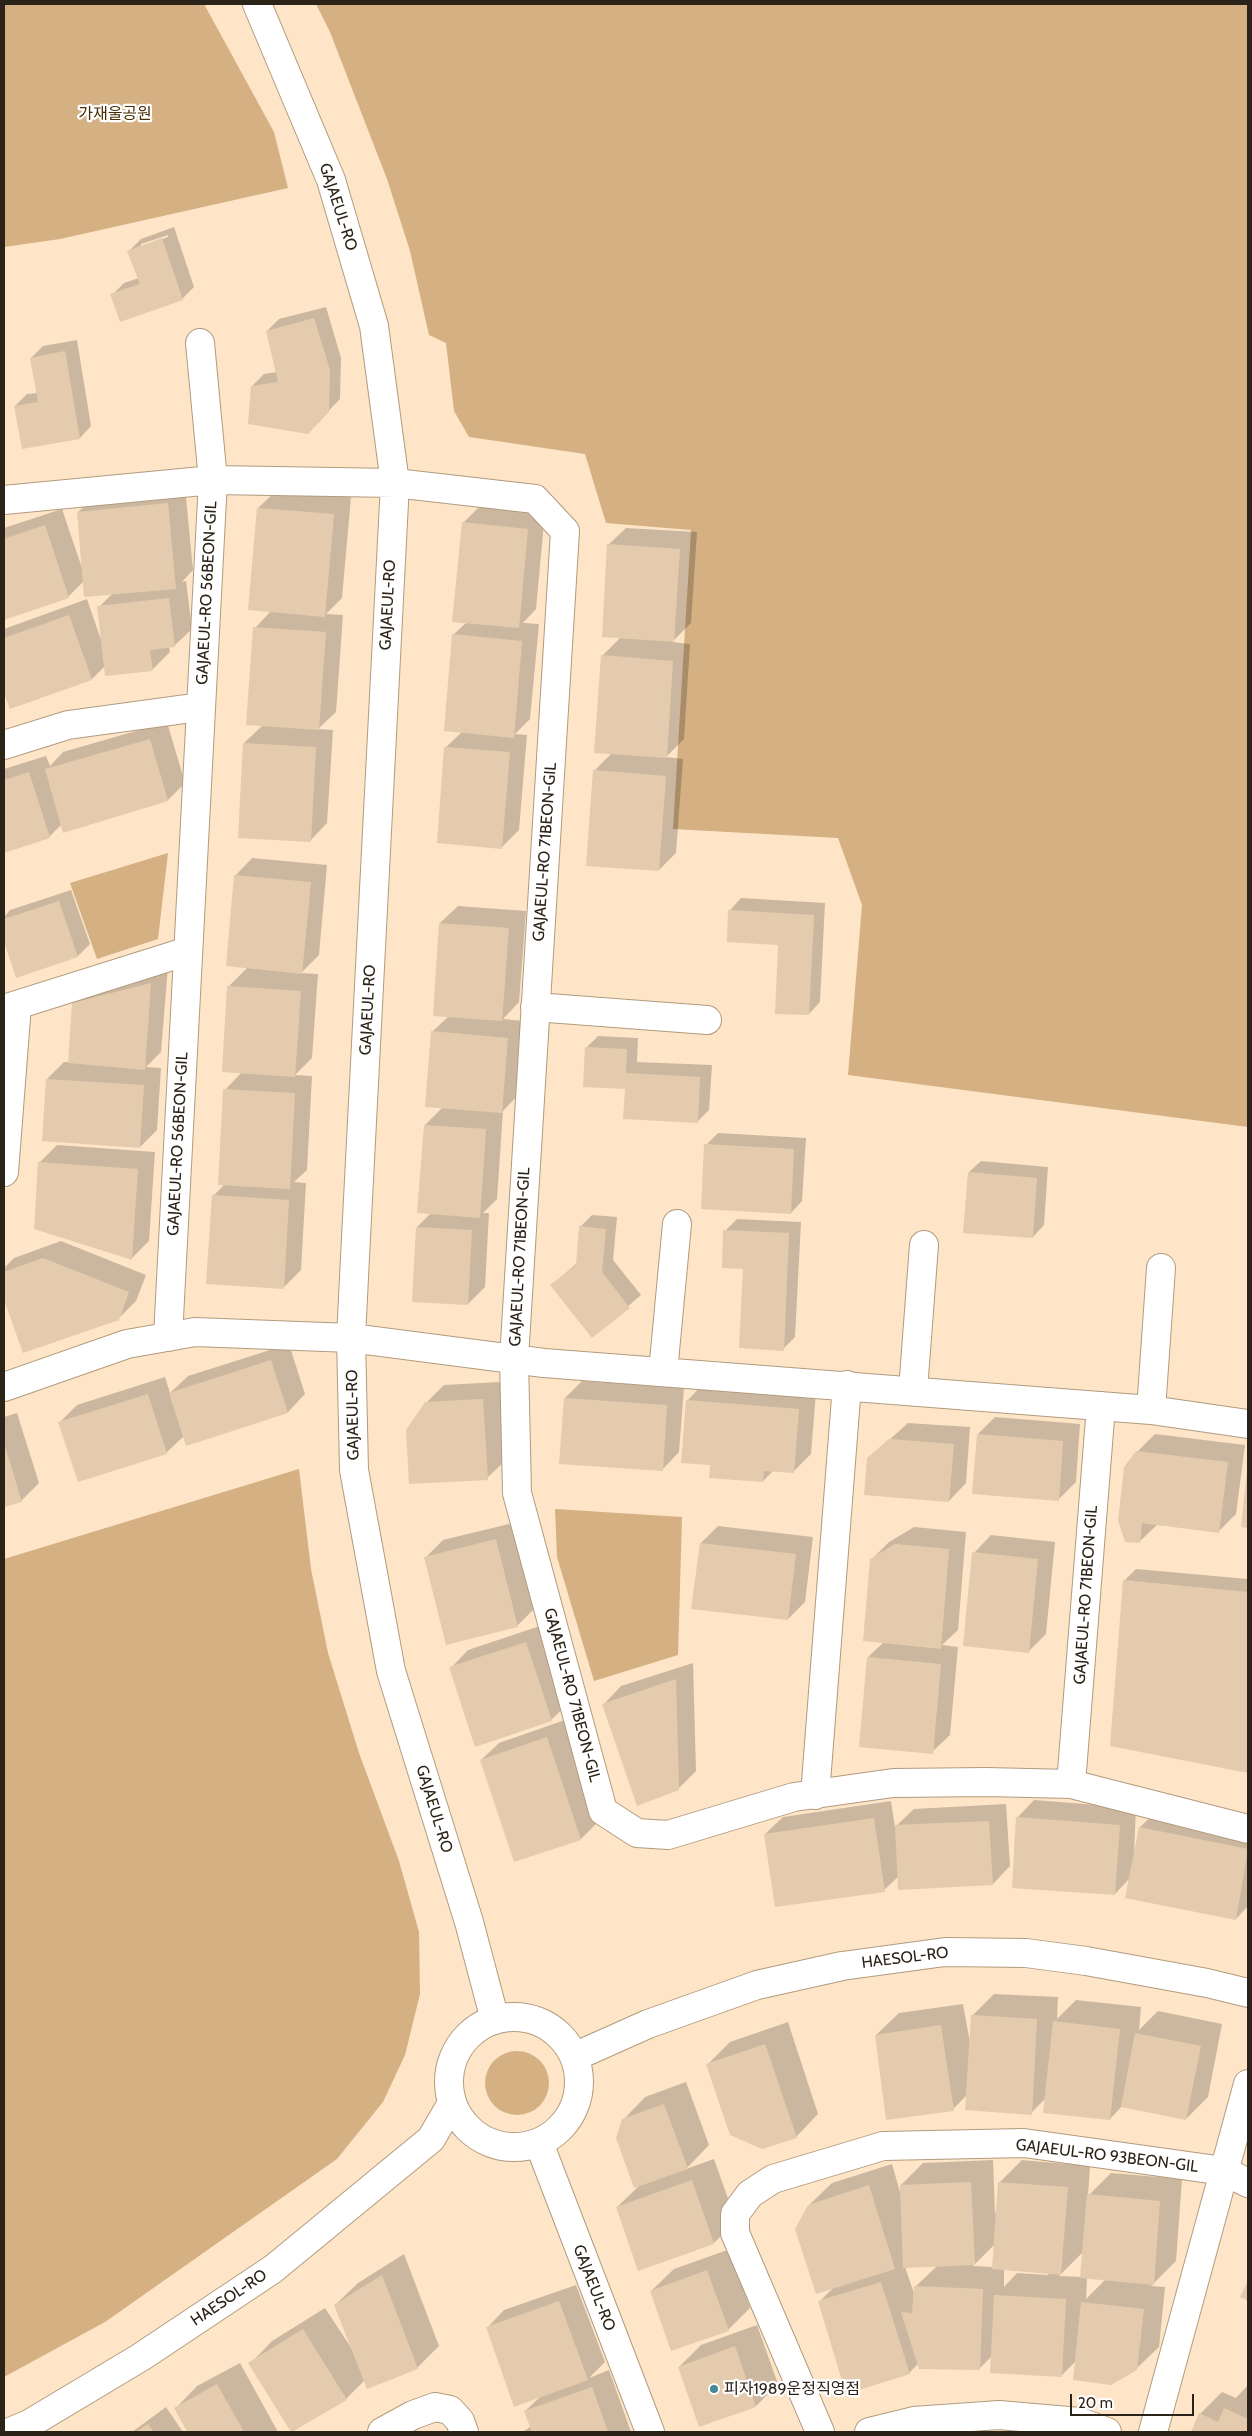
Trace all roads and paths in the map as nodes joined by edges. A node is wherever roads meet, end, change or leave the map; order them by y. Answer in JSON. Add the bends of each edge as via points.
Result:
{"nodes":[{"id":1,"x":257,"y":4,"type":"edge"},
{"id":2,"x":200,"y":344,"type":"dead end"},
{"id":3,"x":213,"y":480,"type":"junction"},
{"id":4,"x":395,"y":483,"type":"junction"},
{"id":5,"x":4,"y":500,"type":"edge"},
{"id":6,"x":200,"y":706,"type":"junction"},
{"id":7,"x":4,"y":745,"type":"edge"},
{"id":8,"x":188,"y":951,"type":"junction"},
{"id":9,"x":10,"y":1007,"type":"edge"},
{"id":10,"x":535,"y":1007,"type":"junction"},
{"id":11,"x":707,"y":1020,"type":"dead end"},
{"id":12,"x":4,"y":1172,"type":"edge"},
{"id":13,"x":677,"y":1224,"type":"dead end"},
{"id":14,"x":924,"y":1245,"type":"dead end"},
{"id":15,"x":1161,"y":1268,"type":"dead end"},
{"id":16,"x":168,"y":1337,"type":"junction"},
{"id":17,"x":351,"y":1338,"type":"junction"},
{"id":18,"x":514,"y":1359,"type":"junction"},
{"id":19,"x":663,"y":1372,"type":"junction"},
{"id":20,"x":847,"y":1385,"type":"junction"},
{"id":21,"x":4,"y":1387,"type":"edge"},
{"id":22,"x":914,"y":1390,"type":"junction"},
{"id":23,"x":1100,"y":1406,"type":"junction"},
{"id":24,"x":1152,"y":1410,"type":"junction"},
{"id":25,"x":1248,"y":1424,"type":"edge"},
{"id":26,"x":1072,"y":1784,"type":"junction"},
{"id":27,"x":814,"y":1795,"type":"junction"},
{"id":28,"x":1248,"y":1829,"type":"edge"},
{"id":29,"x":1248,"y":1993,"type":"edge"},
{"id":30,"x":495,"y":2020,"type":"junction"},
{"id":31,"x":574,"y":2057,"type":"junction"},
{"id":32,"x":1248,"y":2084,"type":"edge"},
{"id":33,"x":452,"y":2103,"type":"junction"},
{"id":34,"x":479,"y":2137,"type":"junction"},
{"id":35,"x":431,"y":2140,"type":"junction"},
{"id":36,"x":539,"y":2143,"type":"junction"},
{"id":37,"x":1224,"y":2170,"type":"junction"},
{"id":38,"x":1248,"y":2183,"type":"edge"},
{"id":39,"x":24,"y":2430,"type":"edge"},
{"id":40,"x":382,"y":2432,"type":"edge"},
{"id":41,"x":464,"y":2432,"type":"edge"},
{"id":42,"x":650,"y":2432,"type":"edge"},
{"id":43,"x":820,"y":2432,"type":"edge"},
{"id":44,"x":869,"y":2432,"type":"edge"},
{"id":45,"x":1107,"y":2432,"type":"edge"},
{"id":46,"x":1153,"y":2432,"type":"edge"}],
"edges":[{"from":1,"to":4,"type":"street","name":"GAJAEUL-RO","via":[[331,180],[374,326]]},
{"from":2,"to":3,"type":"street"},
{"from":3,"to":4,"type":"street","name":"GAJAEUL-RO 56BEON-GIL"},
{"from":3,"to":5,"type":"street","name":"GAJAEUL-RO 56BEON-GIL"},
{"from":3,"to":6,"type":"street","name":"GAJAEUL-RO 56BEON-GIL"},
{"from":4,"to":10,"type":"street","name":"GAJAEUL-RO 71BEON-GIL","via":[[535,500],[565,531]]},
{"from":4,"to":17,"type":"street","name":"GAJAEUL-RO"},
{"from":6,"to":7,"type":"street","name":"GAJAEUL-RO 56BEON-GIL","via":[[68,725]]},
{"from":6,"to":8,"type":"street","name":"GAJAEUL-RO 56BEON-GIL"},
{"from":8,"to":9,"type":"street"},
{"from":8,"to":16,"type":"street","name":"GAJAEUL-RO 56BEON-GIL"},
{"from":9,"to":12,"type":"street"},
{"from":10,"to":11,"type":"street"},
{"from":10,"to":18,"type":"street","name":"GAJAEUL-RO 71BEON-GIL"},
{"from":13,"to":19,"type":"street"},
{"from":14,"to":22,"type":"street"},
{"from":15,"to":24,"type":"street"},
{"from":16,"to":17,"type":"street","via":[[195,1332]]},
{"from":16,"to":21,"type":"street","via":[[127,1344]]},
{"from":17,"to":18,"type":"street","name":"GAJAEUL-RO 71BEON-GIL"},
{"from":17,"to":30,"type":"street","name":"GAJAEUL-RO","via":[[354,1470],[391,1671],[469,1922]]},
{"from":18,"to":19,"type":"street","name":"GAJAEUL-RO 71BEON-GIL"},
{"from":18,"to":27,"type":"street","name":"GAJAEUL-RO 71BEON-GIL","via":[[518,1493],[603,1811],[637,1833],[668,1834],[794,1797]]},
{"from":19,"to":20,"type":"street","name":"GAJAEUL-RO 71BEON-GIL"},
{"from":20,"to":22,"type":"street","name":"GAJAEUL-RO 71BEON-GIL"},
{"from":20,"to":27,"type":"street"},
{"from":22,"to":23,"type":"street","name":"GAJAEUL-RO 71BEON-GIL"},
{"from":23,"to":24,"type":"street","name":"GAJAEUL-RO 71BEON-GIL"},
{"from":23,"to":26,"type":"street","name":"GAJAEUL-RO 71BEON-GIL"},
{"from":24,"to":25,"type":"street","name":"GAJAEUL-RO 71BEON-GIL"},
{"from":26,"to":27,"type":"street","name":"GAJAEUL-RO 71BEON-GIL","via":[[893,1783]]},
{"from":26,"to":28,"type":"street","name":"GAJAEUL-RO 71BEON-GIL"},
{"from":29,"to":31,"type":"street","name":"HAESOL-RO","via":[[1207,1982],[1026,1953],[946,1952],[842,1966],[757,1985],[648,2024]]},
{"from":30,"to":31,"type":"street","via":[[525,2017],[546,2025],[564,2039]]},
{"from":30,"to":33,"type":"street","via":[[481,2025],[464,2040],[453,2059],[449,2082]]},
{"from":31,"to":36,"type":"street","via":[[579,2077],[578,2098],[570,2117],[556,2133]]},
{"from":32,"to":37,"type":"street"},
{"from":33,"to":34,"type":"street","via":[[464,2123]]},
{"from":33,"to":35,"type":"street"},
{"from":34,"to":35,"type":"street"},
{"from":34,"to":36,"type":"street","via":[[498,2145],[518,2148]]},
{"from":35,"to":39,"type":"street","name":"HAESOL-RO","via":[[273,2268],[141,2357]]},
{"from":36,"to":42,"type":"street","name":"GAJAEUL-RO"},
{"from":37,"to":38,"type":"street"},
{"from":37,"to":43,"type":"street","name":"GAJAEUL-RO 93BEON-GIL","via":[[1024,2143],[883,2146],[773,2179],[750,2194],[735,2214],[735,2233]]},
{"from":37,"to":46,"type":"street"},
{"from":40,"to":41,"type":"street","via":[[434,2407],[450,2410],[460,2421]]},
{"from":44,"to":45,"type":"street","via":[[914,2420],[999,2415],[1080,2422]]}]}
